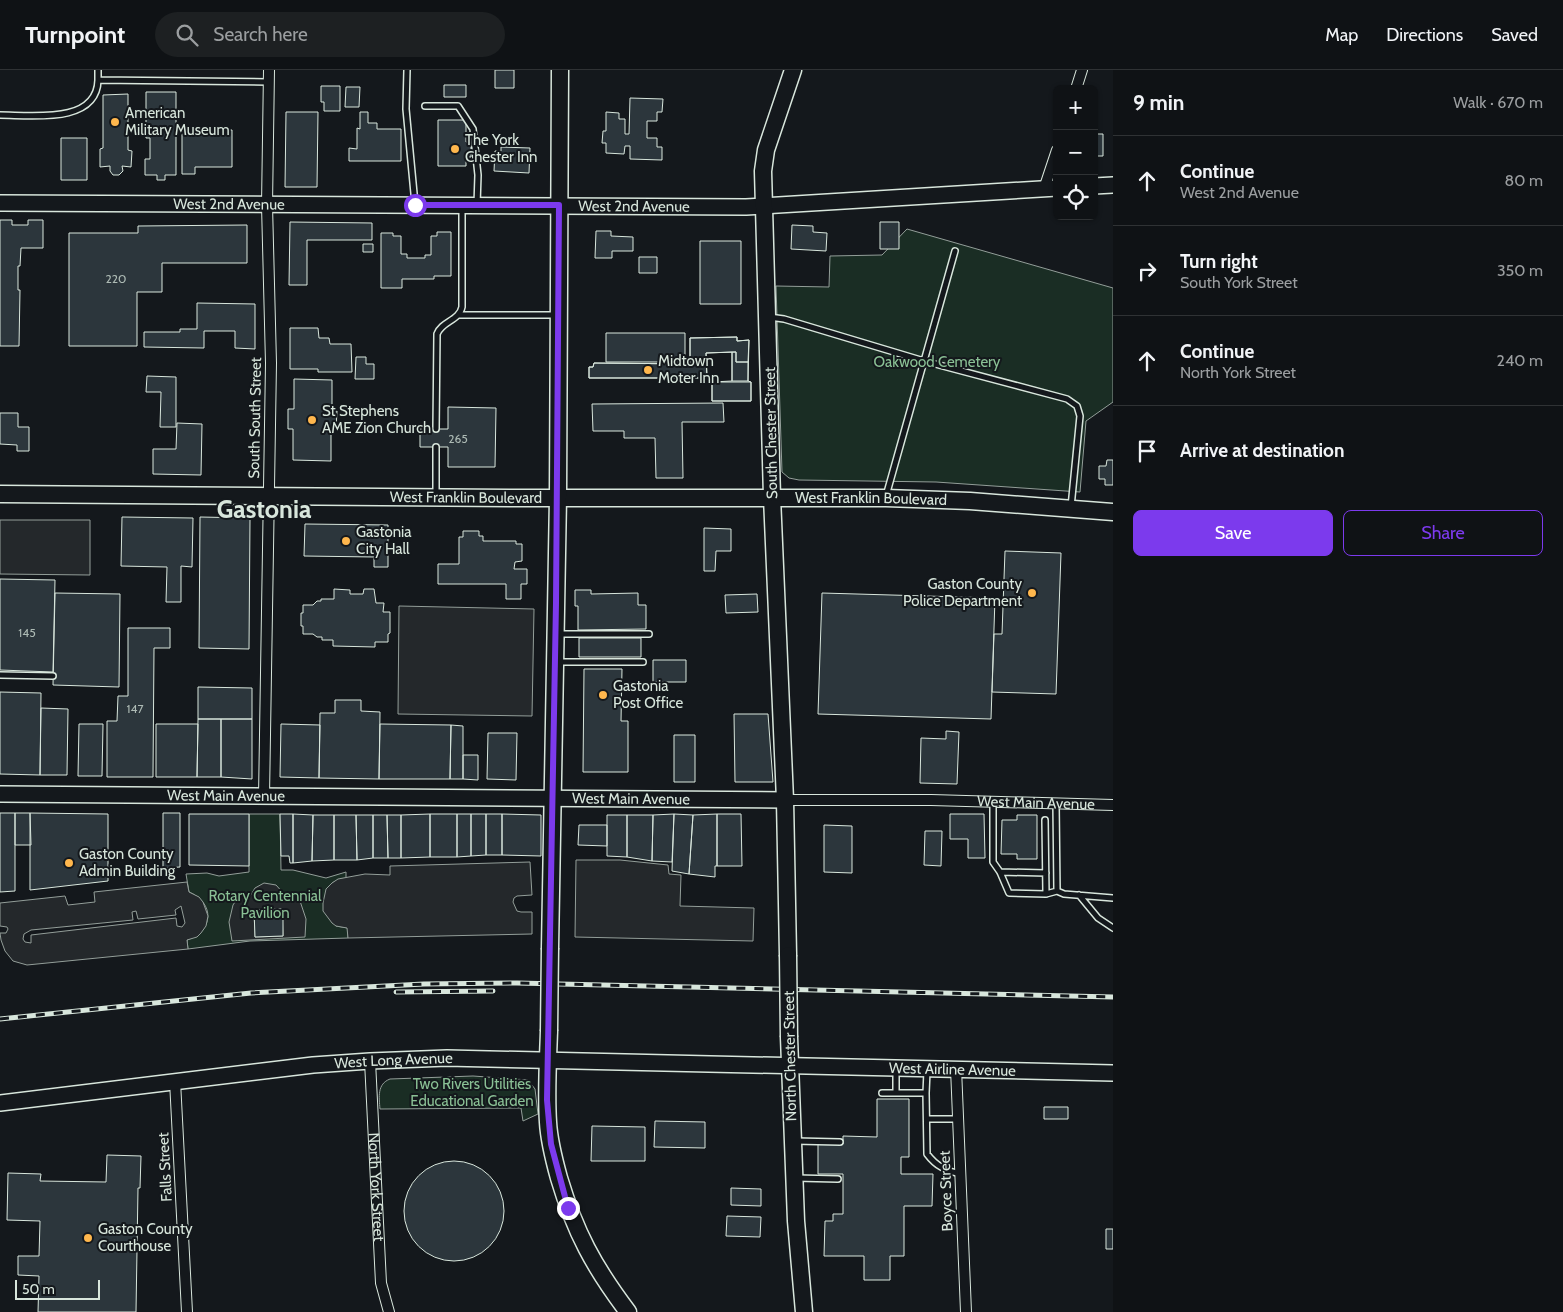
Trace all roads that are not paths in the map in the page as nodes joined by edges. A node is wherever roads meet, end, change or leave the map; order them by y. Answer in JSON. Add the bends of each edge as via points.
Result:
{"nodes":[{"id":1,"x":98,"y":70,"type":"edge"},
{"id":2,"x":269,"y":70,"type":"edge"},
{"id":3,"x":407,"y":70,"type":"edge"},
{"id":4,"x":560,"y":70,"type":"edge"},
{"id":5,"x":793,"y":70,"type":"edge"},
{"id":6,"x":1082,"y":70,"type":"edge"},
{"id":7,"x":98,"y":80,"type":"junction"},
{"id":8,"x":269,"y":82,"type":"junction"},
{"id":9,"x":1077,"y":85,"type":"edge"},
{"id":10,"x":424,"y":106,"type":"dead end"},
{"id":11,"x":0,"y":115,"type":"edge"},
{"id":12,"x":1053,"y":172,"type":"edge"},
{"id":13,"x":1113,"y":185,"type":"edge"},
{"id":14,"x":1098,"y":186,"type":"edge"},
{"id":15,"x":1050,"y":189,"type":"edge"},
{"id":16,"x":0,"y":203,"type":"edge"},
{"id":17,"x":267,"y":205,"type":"junction"},
{"id":18,"x":415,"y":205,"type":"junction"},
{"id":19,"x":469,"y":205,"type":"junction"},
{"id":20,"x":559,"y":205,"type":"junction"},
{"id":21,"x":764,"y":206,"type":"junction"},
{"id":22,"x":955,"y":251,"type":"dead end"},
{"id":23,"x":459,"y":315,"type":"junction"},
{"id":24,"x":559,"y":315,"type":"junction"},
{"id":25,"x":768,"y":317,"type":"junction"},
{"id":26,"x":924,"y":361,"type":"junction"},
{"id":27,"x":436,"y":429,"type":"dead end"},
{"id":28,"x":436,"y":447,"type":"dead end"},
{"id":29,"x":0,"y":494,"type":"edge"},
{"id":30,"x":268,"y":495,"type":"junction"},
{"id":31,"x":436,"y":496,"type":"junction"},
{"id":32,"x":558,"y":497,"type":"junction"},
{"id":33,"x":772,"y":497,"type":"junction"},
{"id":34,"x":886,"y":498,"type":"junction"},
{"id":35,"x":1071,"y":509,"type":"junction"},
{"id":36,"x":1113,"y":512,"type":"edge"},
{"id":37,"x":556,"y":634,"type":"junction"},
{"id":38,"x":649,"y":634,"type":"dead end"},
{"id":39,"x":555,"y":662,"type":"junction"},
{"id":40,"x":643,"y":662,"type":"dead end"},
{"id":41,"x":0,"y":675,"type":"edge"},
{"id":42,"x":53,"y":676,"type":"dead end"},
{"id":43,"x":0,"y":794,"type":"edge"},
{"id":44,"x":264,"y":797,"type":"junction"},
{"id":45,"x":553,"y":799,"type":"junction"},
{"id":46,"x":785,"y":800,"type":"junction"},
{"id":47,"x":993,"y":802,"type":"junction"},
{"id":48,"x":1056,"y":804,"type":"junction"},
{"id":49,"x":1113,"y":805,"type":"edge"},
{"id":50,"x":1045,"y":820,"type":"dead end"},
{"id":51,"x":1000,"y":872,"type":"junction"},
{"id":52,"x":1046,"y":873,"type":"junction"},
{"id":53,"x":1057,"y":892,"type":"junction"},
{"id":54,"x":1046,"y":894,"type":"junction"},
{"id":55,"x":1079,"y":895,"type":"junction"},
{"id":56,"x":1113,"y":898,"type":"edge"},
{"id":57,"x":1113,"y":928,"type":"edge"},
{"id":58,"x":370,"y":1061,"type":"junction"},
{"id":59,"x":548,"y":1061,"type":"junction"},
{"id":60,"x":791,"y":1066,"type":"junction"},
{"id":61,"x":896,"y":1068,"type":"junction"},
{"id":62,"x":927,"y":1068,"type":"junction"},
{"id":63,"x":956,"y":1068,"type":"junction"},
{"id":64,"x":1113,"y":1072,"type":"edge"},
{"id":65,"x":175,"y":1081,"type":"junction"},
{"id":66,"x":882,"y":1093,"type":"dead end"},
{"id":67,"x":896,"y":1093,"type":"junction"},
{"id":68,"x":926,"y":1093,"type":"junction"},
{"id":69,"x":0,"y":1102,"type":"edge"},
{"id":70,"x":927,"y":1119,"type":"junction"},
{"id":71,"x":958,"y":1119,"type":"junction"},
{"id":72,"x":792,"y":1141,"type":"junction"},
{"id":73,"x":840,"y":1142,"type":"dead end"},
{"id":74,"x":960,"y":1174,"type":"junction"},
{"id":75,"x":794,"y":1178,"type":"junction"},
{"id":76,"x":838,"y":1179,"type":"dead end"},
{"id":77,"x":187,"y":1312,"type":"edge"},
{"id":78,"x":389,"y":1312,"type":"edge"},
{"id":79,"x":628,"y":1312,"type":"edge"},
{"id":80,"x":804,"y":1312,"type":"edge"},
{"id":81,"x":966,"y":1312,"type":"edge"}],
"edges":[{"from":1,"to":7,"type":"lane"},
{"from":2,"to":8,"type":"street","name":"South South Street"},
{"from":3,"to":18,"type":"lane","via":[[406,110]]},
{"from":4,"to":20,"type":"main road"},
{"from":5,"to":21,"type":"main road","name":"South Chester Street","via":[[766,150]]},
{"from":6,"to":9,"type":"street"},
{"from":7,"to":8,"type":"lane"},
{"from":7,"to":11,"type":"lane","via":[[92,101],[76,111],[62,115]]},
{"from":8,"to":17,"type":"street","name":"South South Street"},
{"from":10,"to":19,"type":"lane","via":[[458,106],[473,129],[478,175]]},
{"from":12,"to":15,"type":"street"},
{"from":13,"to":14,"type":"street"},
{"from":15,"to":21,"type":"street","name":"West 2nd Avenue"},
{"from":16,"to":17,"type":"street","name":"West 2nd Avenue"},
{"from":17,"to":18,"type":"street","name":"West 2nd Avenue"},
{"from":17,"to":30,"type":"street","name":"South South Street","via":[[271,364]]},
{"from":18,"to":19,"type":"street","name":"West 2nd Avenue"},
{"from":19,"to":20,"type":"street","name":"West 2nd Avenue"},
{"from":19,"to":23,"type":"lane"},
{"from":20,"to":21,"type":"street","name":"West 2nd Avenue"},
{"from":20,"to":24,"type":"main road"},
{"from":21,"to":25,"type":"main road","name":"South Chester Street"},
{"from":22,"to":26,"type":"lane"},
{"from":23,"to":24,"type":"lane"},
{"from":23,"to":27,"type":"lane","via":[[439,330]]},
{"from":24,"to":32,"type":"main road"},
{"from":25,"to":26,"type":"lane"},
{"from":25,"to":33,"type":"main road","name":"South Chester Street"},
{"from":26,"to":34,"type":"lane"},
{"from":26,"to":35,"type":"lane","via":[[1067,399],[1077,406],[1080,416]]},
{"from":28,"to":31,"type":"lane"},
{"from":29,"to":30,"type":"main road","name":"West Franklin Boulevard"},
{"from":30,"to":31,"type":"main road","name":"West Franklin Boulevard"},
{"from":30,"to":44,"type":"street","name":"South South Street"},
{"from":31,"to":32,"type":"main road","name":"West Franklin Boulevard"},
{"from":32,"to":33,"type":"main road","name":"West Franklin Boulevard"},
{"from":32,"to":37,"type":"main road"},
{"from":33,"to":34,"type":"main road","name":"West Franklin Boulevard"},
{"from":33,"to":46,"type":"main road","name":"South Chester Street"},
{"from":34,"to":35,"type":"main road","name":"West Franklin Boulevard"},
{"from":35,"to":36,"type":"main road","name":"West Franklin Boulevard"},
{"from":37,"to":38,"type":"lane"},
{"from":37,"to":39,"type":"main road"},
{"from":39,"to":40,"type":"lane"},
{"from":39,"to":45,"type":"main road"},
{"from":41,"to":42,"type":"lane"},
{"from":43,"to":44,"type":"street","name":"West Main Avenue"},
{"from":44,"to":45,"type":"street","name":"West Main Avenue"},
{"from":45,"to":46,"type":"street","name":"West Main Avenue"},
{"from":45,"to":59,"type":"main road","bridge":true},
{"from":46,"to":47,"type":"street","name":"West Main Avenue"},
{"from":46,"to":60,"type":"main road","name":"North Chester Street","bridge":true},
{"from":47,"to":48,"type":"street","name":"West Main Avenue"},
{"from":47,"to":51,"type":"lane","via":[[993,862]]},
{"from":48,"to":49,"type":"street","name":"West Main Avenue"},
{"from":48,"to":53,"type":"lane"},
{"from":50,"to":52,"type":"lane"},
{"from":51,"to":52,"type":"lane"},
{"from":51,"to":54,"type":"lane","via":[[1009,892]]},
{"from":52,"to":54,"type":"lane"},
{"from":53,"to":54,"type":"lane"},
{"from":53,"to":55,"type":"lane"},
{"from":55,"to":56,"type":"lane"},
{"from":55,"to":57,"type":"lane","via":[[1098,918]]},
{"from":58,"to":59,"type":"street","name":"West Long Avenue","via":[[446,1058]]},
{"from":58,"to":65,"type":"street","name":"West Long Avenue"},
{"from":58,"to":78,"type":"street","name":"North York Street","via":[[381,1283]]},
{"from":59,"to":60,"type":"street","name":"West Long Avenue"},
{"from":59,"to":79,"type":"main road","via":[[548,1124],[568,1208],[584,1246],[606,1284]]},
{"from":60,"to":61,"type":"street","name":"West Airline Avenue"},
{"from":60,"to":72,"type":"main road","name":"North Chester Street"},
{"from":61,"to":62,"type":"street","name":"West Airline Avenue"},
{"from":61,"to":67,"type":"lane"},
{"from":62,"to":63,"type":"street","name":"West Airline Avenue"},
{"from":62,"to":68,"type":"lane"},
{"from":63,"to":64,"type":"street","name":"West Airline Avenue"},
{"from":63,"to":71,"type":"street","name":"Boyce Street"},
{"from":65,"to":69,"type":"street","name":"West Long Avenue"},
{"from":65,"to":77,"type":"street","name":"Falls Street"},
{"from":66,"to":67,"type":"lane"},
{"from":67,"to":68,"type":"lane"},
{"from":68,"to":70,"type":"lane"},
{"from":70,"to":71,"type":"lane"},
{"from":70,"to":74,"type":"lane","via":[[927,1154],[939,1167]]},
{"from":71,"to":74,"type":"street","name":"Boyce Street"},
{"from":72,"to":73,"type":"lane"},
{"from":72,"to":75,"type":"main road","name":"North Chester Street"},
{"from":74,"to":81,"type":"street","name":"Boyce Street"},
{"from":75,"to":76,"type":"lane"},
{"from":75,"to":80,"type":"main road","name":"North Chester Street"}]}
